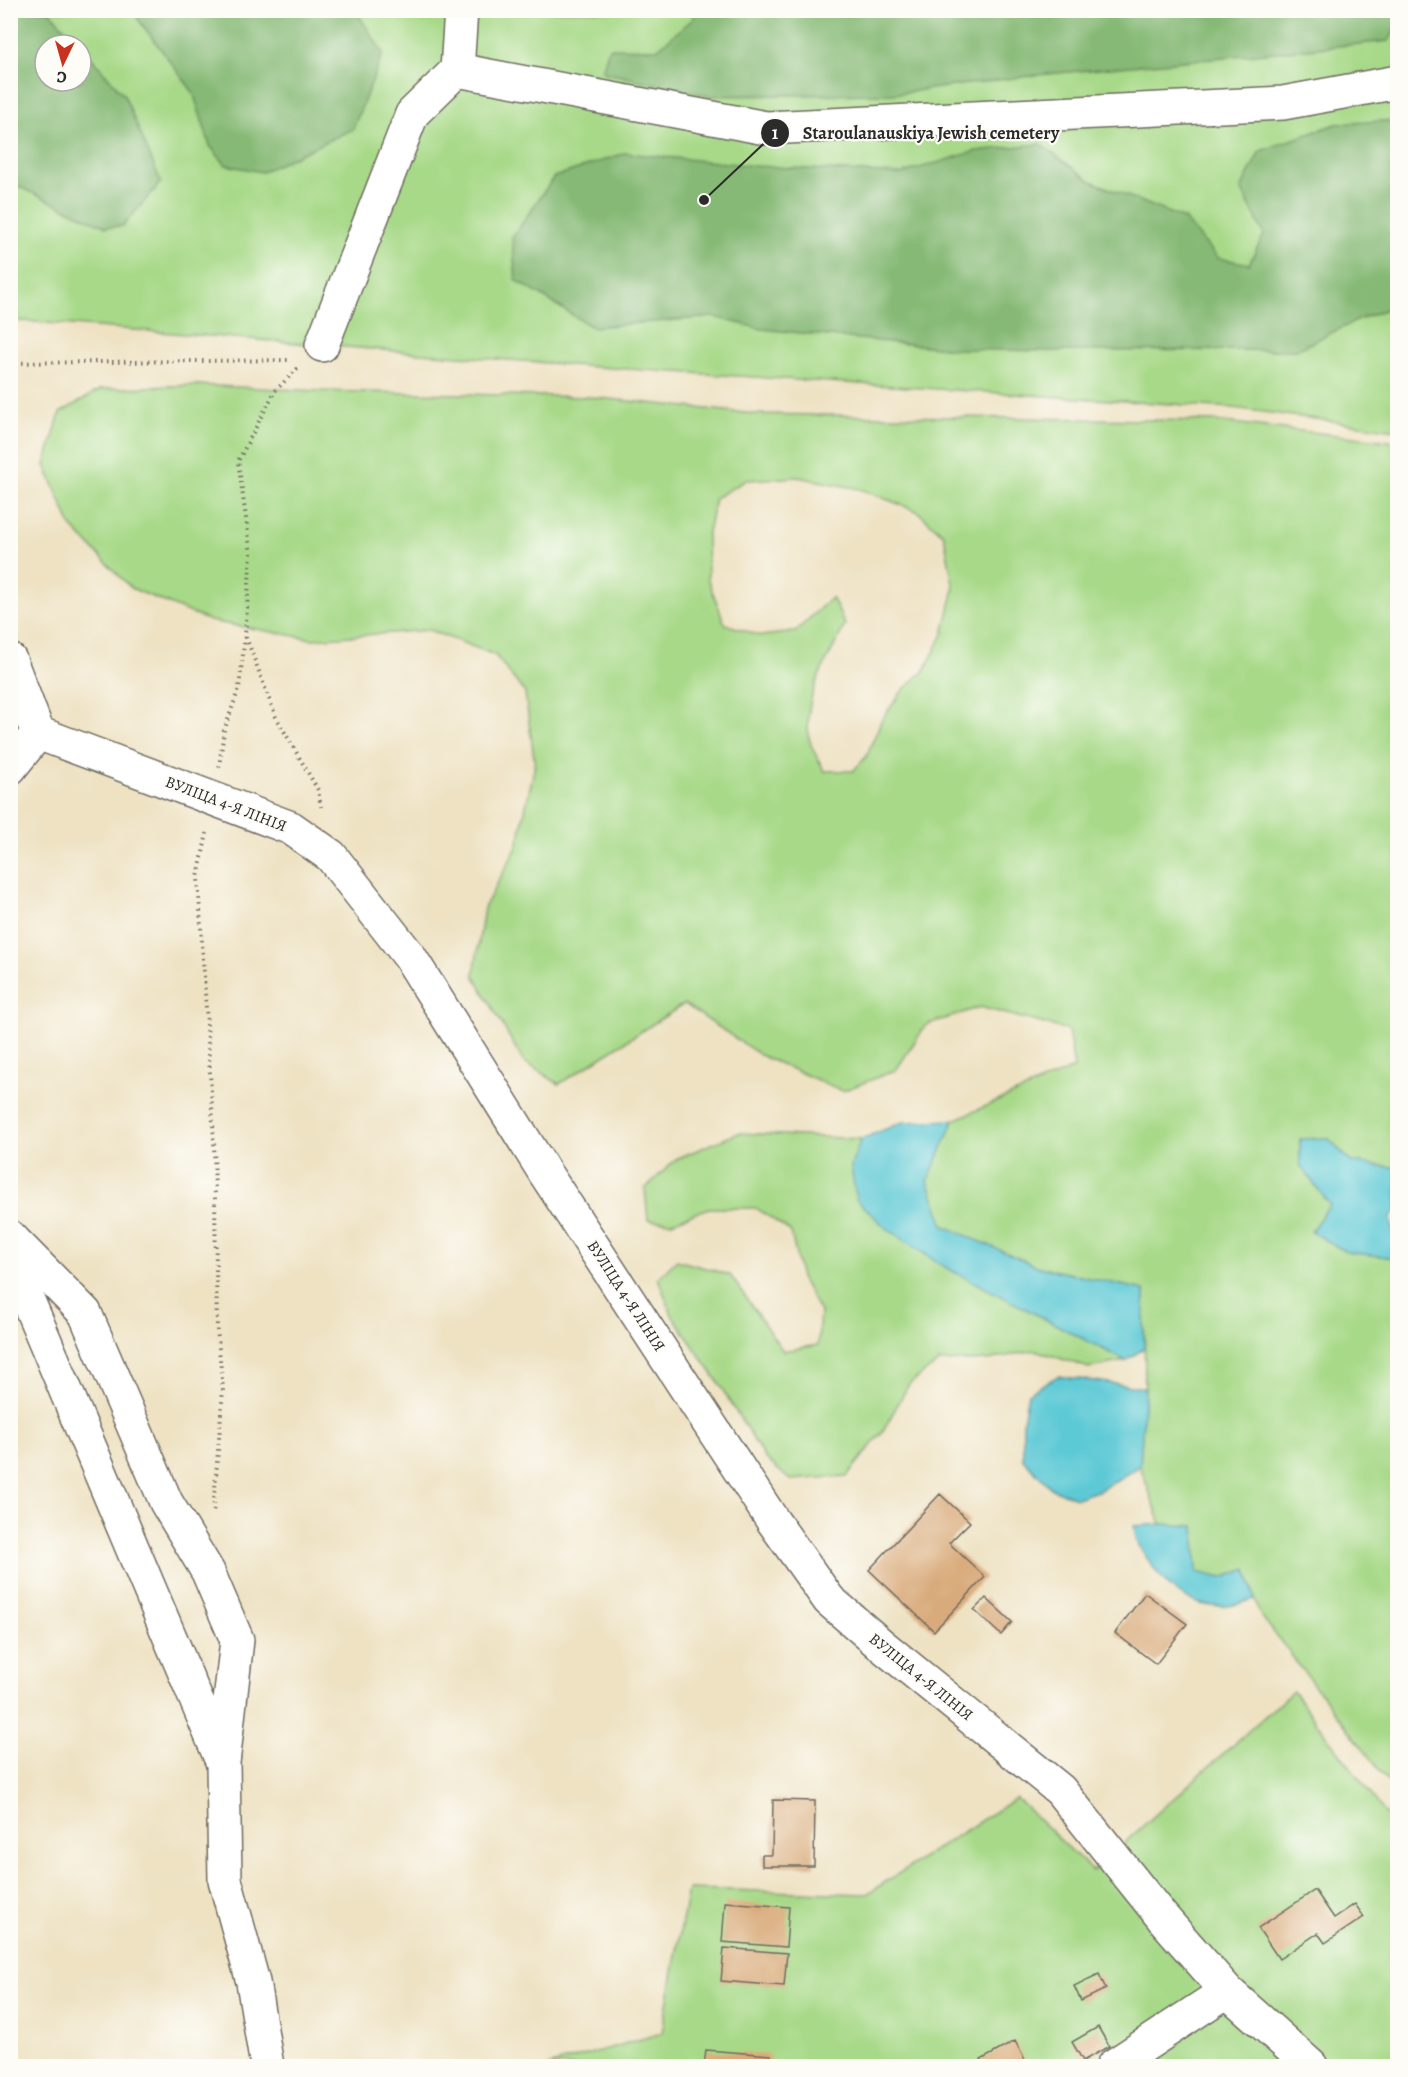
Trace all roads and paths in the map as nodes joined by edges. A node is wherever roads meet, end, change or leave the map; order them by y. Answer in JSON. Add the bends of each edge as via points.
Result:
{"nodes":[{"id":1,"x":461,"y":10,"type":"edge"},
{"id":2,"x":457,"y":70,"type":"junction"},
{"id":3,"x":1398,"y":82,"type":"edge"},
{"id":4,"x":314,"y":352,"type":"junction"},
{"id":5,"x":10,"y":363,"type":"edge"},
{"id":6,"x":245,"y":636,"type":"junction"},
{"id":7,"x":10,"y":660,"type":"edge"},
{"id":8,"x":38,"y":733,"type":"junction"},
{"id":9,"x":10,"y":768,"type":"edge"},
{"id":10,"x":214,"y":799,"type":"junction"},
{"id":11,"x":331,"y":856,"type":"junction"},
{"id":12,"x":10,"y":1237,"type":"edge"},
{"id":13,"x":10,"y":1258,"type":"edge"},
{"id":14,"x":213,"y":1515,"type":"dead end"},
{"id":15,"x":223,"y":1763,"type":"junction"},
{"id":16,"x":1227,"y":1991,"type":"junction"},
{"id":17,"x":267,"y":2067,"type":"edge"},
{"id":18,"x":1113,"y":2067,"type":"edge"},
{"id":19,"x":1311,"y":2067,"type":"edge"}],
"edges":[{"from":1,"to":2,"type":"street"},
{"from":2,"to":3,"type":"street","via":[[766,128],[1283,103]]},
{"from":2,"to":4,"type":"street","via":[[412,114]]},
{"from":4,"to":5,"type":"path"},
{"from":4,"to":6,"type":"path","via":[[275,391],[238,461],[251,554]]},
{"from":6,"to":10,"type":"path","via":[[239,688],[224,731]]},
{"from":6,"to":11,"type":"path","via":[[276,717],[318,790]]},
{"from":7,"to":8,"type":"street"},
{"from":8,"to":9,"type":"street"},
{"from":8,"to":10,"type":"street","name":"ВУЛІЦА 4-Я ЛІНІЯ"},
{"from":10,"to":11,"type":"street","name":"ВУЛІЦА 4-Я ЛІНІЯ","via":[[291,828]]},
{"from":10,"to":14,"type":"path","via":[[198,877],[214,1139],[217,1329],[223,1389]]},
{"from":11,"to":16,"type":"street","name":"ВУЛІЦА 4-Я ЛІНІЯ","via":[[410,957],[551,1183],[829,1600],[1060,1790]]},
{"from":12,"to":15,"type":"street","via":[[85,1313],[166,1502],[208,1572],[237,1640]]},
{"from":13,"to":15,"type":"street"},
{"from":15,"to":17,"type":"street","via":[[225,1880],[254,1982]]},
{"from":16,"to":18,"type":"street"},
{"from":16,"to":19,"type":"street","name":"ВУЛІЦА 4-Я ЛІНІЯ"}]}
